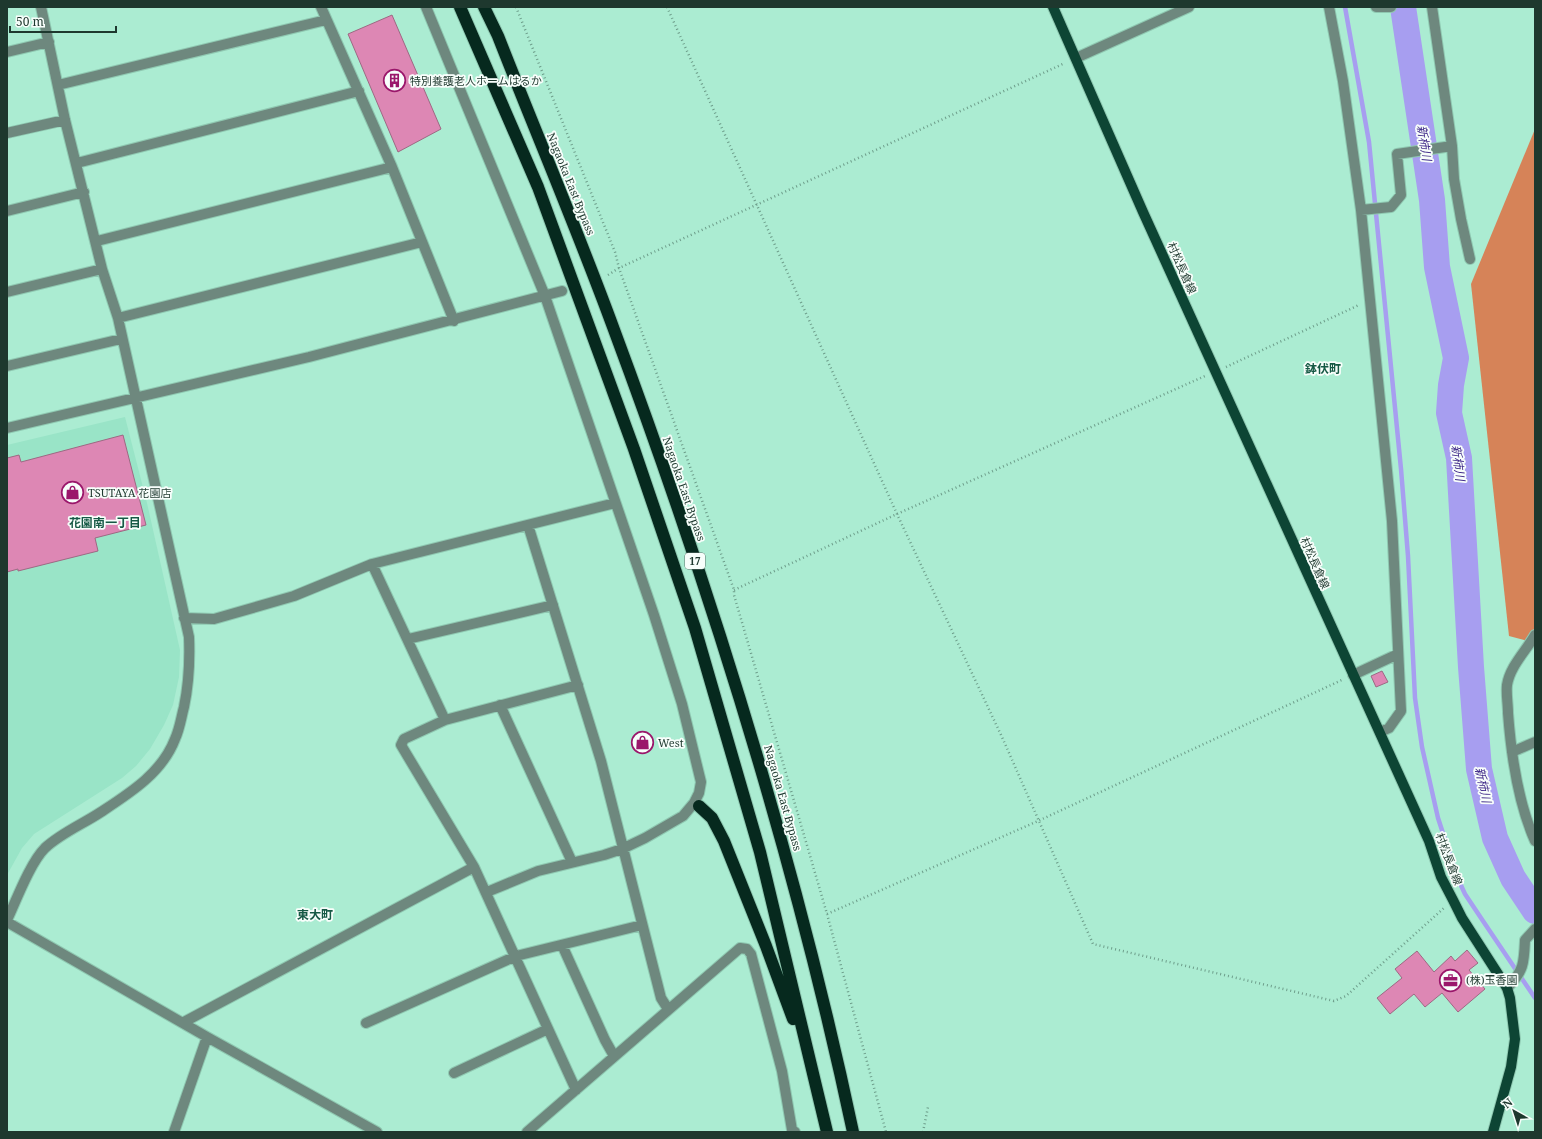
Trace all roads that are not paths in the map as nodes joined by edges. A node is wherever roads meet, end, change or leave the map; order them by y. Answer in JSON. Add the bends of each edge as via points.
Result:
{"nodes":[{"id":1,"x":41,"y":7,"type":"edge"},
{"id":2,"x":321,"y":7,"type":"edge"},
{"id":3,"x":426,"y":7,"type":"edge"},
{"id":4,"x":460,"y":7,"type":"edge"},
{"id":5,"x":486,"y":7,"type":"edge"},
{"id":6,"x":1053,"y":7,"type":"edge"},
{"id":7,"x":1189,"y":7,"type":"edge"},
{"id":8,"x":1329,"y":7,"type":"edge"},
{"id":9,"x":1432,"y":7,"type":"edge"},
{"id":10,"x":326,"y":20,"type":"junction"},
{"id":11,"x":49,"y":42,"type":"junction"},
{"id":12,"x":7,"y":52,"type":"edge"},
{"id":13,"x":1076,"y":58,"type":"junction"},
{"id":14,"x":58,"y":85,"type":"junction"},
{"id":15,"x":359,"y":91,"type":"junction"},
{"id":16,"x":66,"y":120,"type":"junction"},
{"id":17,"x":7,"y":133,"type":"edge"},
{"id":18,"x":1452,"y":146,"type":"junction"},
{"id":19,"x":77,"y":163,"type":"junction"},
{"id":20,"x":392,"y":167,"type":"junction"},
{"id":21,"x":84,"y":192,"type":"junction"},
{"id":22,"x":1365,"y":210,"type":"junction"},
{"id":23,"x":7,"y":211,"type":"edge"},
{"id":24,"x":97,"y":241,"type":"junction"},
{"id":25,"x":422,"y":242,"type":"junction"},
{"id":26,"x":1470,"y":259,"type":"dead end"},
{"id":27,"x":102,"y":269,"type":"junction"},
{"id":28,"x":562,"y":291,"type":"dead end"},
{"id":29,"x":7,"y":292,"type":"edge"},
{"id":30,"x":545,"y":296,"type":"junction"},
{"id":31,"x":118,"y":318,"type":"junction"},
{"id":32,"x":454,"y":321,"type":"junction"},
{"id":33,"x":121,"y":339,"type":"junction"},
{"id":34,"x":7,"y":366,"type":"edge"},
{"id":35,"x":136,"y":399,"type":"junction"},
{"id":36,"x":7,"y":428,"type":"edge"},
{"id":37,"x":615,"y":502,"type":"junction"},
{"id":38,"x":528,"y":525,"type":"junction"},
{"id":39,"x":372,"y":564,"type":"junction"},
{"id":40,"x":553,"y":604,"type":"junction"},
{"id":41,"x":184,"y":618,"type":"junction"},
{"id":42,"x":1535,"y":635,"type":"edge"},
{"id":43,"x":408,"y":639,"type":"junction"},
{"id":44,"x":1398,"y":654,"type":"junction"},
{"id":45,"x":1353,"y":675,"type":"junction"},
{"id":46,"x":578,"y":685,"type":"junction"},
{"id":47,"x":500,"y":706,"type":"junction"},
{"id":48,"x":445,"y":720,"type":"junction"},
{"id":49,"x":1380,"y":732,"type":"junction"},
{"id":50,"x":1535,"y":742,"type":"edge"},
{"id":51,"x":1512,"y":752,"type":"junction"},
{"id":52,"x":696,"y":805,"type":"junction"},
{"id":53,"x":1535,"y":841,"type":"edge"},
{"id":54,"x":622,"y":849,"type":"junction"},
{"id":55,"x":572,"y":862,"type":"junction"},
{"id":56,"x":474,"y":867,"type":"junction"},
{"id":57,"x":487,"y":892,"type":"junction"},
{"id":58,"x":7,"y":921,"type":"edge"},
{"id":59,"x":642,"y":925,"type":"junction"},
{"id":60,"x":1531,"y":932,"type":"edge"},
{"id":61,"x":562,"y":945,"type":"junction"},
{"id":62,"x":516,"y":956,"type":"junction"},
{"id":63,"x":1507,"y":988,"type":"junction"},
{"id":64,"x":668,"y":1009,"type":"junction"},
{"id":65,"x":184,"y":1022,"type":"junction"},
{"id":66,"x":366,"y":1023,"type":"dead end"},
{"id":67,"x":548,"y":1029,"type":"junction"},
{"id":68,"x":207,"y":1037,"type":"junction"},
{"id":69,"x":614,"y":1056,"type":"junction"},
{"id":70,"x":810,"y":1063,"type":"junction"},
{"id":71,"x":454,"y":1073,"type":"dead end"},
{"id":72,"x":576,"y":1090,"type":"junction"},
{"id":73,"x":174,"y":1132,"type":"edge"},
{"id":74,"x":377,"y":1132,"type":"edge"},
{"id":75,"x":527,"y":1132,"type":"edge"},
{"id":76,"x":796,"y":1132,"type":"edge"},
{"id":77,"x":827,"y":1132,"type":"edge"},
{"id":78,"x":853,"y":1132,"type":"edge"},
{"id":79,"x":1493,"y":1132,"type":"edge"}],
"edges":[{"from":1,"to":11,"type":"street"},
{"from":2,"to":10,"type":"street"},
{"from":3,"to":30,"type":"street"},
{"from":4,"to":70,"type":"highway","number":"17","via":[[538,187],[657,514],[699,642],[758,845]]},
{"from":5,"to":78,"type":"highway","name":"Nagaoka East Bypass","number":"17","via":[[613,328],[673,494],[719,632],[773,809],[836,1052]]},
{"from":6,"to":13,"type":"main road","name":"村松長倉線"},
{"from":7,"to":13,"type":"street"},
{"from":8,"to":22,"type":"street"},
{"from":9,"to":18,"type":"street"},
{"from":10,"to":14,"type":"street"},
{"from":10,"to":15,"type":"street"},
{"from":11,"to":12,"type":"street"},
{"from":11,"to":14,"type":"street"},
{"from":13,"to":45,"type":"main road","name":"村松長倉線"},
{"from":14,"to":16,"type":"street"},
{"from":15,"to":19,"type":"street"},
{"from":15,"to":20,"type":"street"},
{"from":16,"to":17,"type":"street"},
{"from":16,"to":19,"type":"street"},
{"from":18,"to":22,"type":"street","via":[[1397,154],[1401,195],[1391,207]]},
{"from":18,"to":26,"type":"street","via":[[1454,179]]},
{"from":19,"to":21,"type":"street"},
{"from":20,"to":24,"type":"street"},
{"from":20,"to":25,"type":"street"},
{"from":21,"to":23,"type":"street"},
{"from":21,"to":24,"type":"street"},
{"from":22,"to":44,"type":"street","via":[[1370,300],[1392,521]]},
{"from":24,"to":27,"type":"street"},
{"from":25,"to":31,"type":"street"},
{"from":25,"to":32,"type":"street"},
{"from":27,"to":29,"type":"street"},
{"from":27,"to":31,"type":"street"},
{"from":28,"to":30,"type":"street"},
{"from":30,"to":32,"type":"street"},
{"from":30,"to":37,"type":"street"},
{"from":31,"to":33,"type":"street"},
{"from":32,"to":35,"type":"street"},
{"from":33,"to":34,"type":"street"},
{"from":33,"to":35,"type":"street"},
{"from":35,"to":36,"type":"street"},
{"from":35,"to":41,"type":"street"},
{"from":37,"to":38,"type":"street"},
{"from":37,"to":52,"type":"street","via":[[682,704],[699,765],[701,782]]},
{"from":38,"to":39,"type":"street"},
{"from":38,"to":40,"type":"street"},
{"from":39,"to":41,"type":"street","via":[[294,596],[214,619]]},
{"from":39,"to":43,"type":"street"},
{"from":40,"to":43,"type":"street"},
{"from":40,"to":46,"type":"street"},
{"from":41,"to":58,"type":"street","via":[[189,638],[190,676],[180,727],[169,752],[146,780],[133,791],[44,849]]},
{"from":42,"to":51,"type":"street","via":[[1515,664],[1507,685]]},
{"from":43,"to":48,"type":"street"},
{"from":44,"to":45,"type":"street"},
{"from":44,"to":49,"type":"street","via":[[1400,711],[1390,728]]},
{"from":45,"to":49,"type":"main road","name":"村松長倉線"},
{"from":46,"to":47,"type":"street"},
{"from":46,"to":54,"type":"street","via":[[610,796]]},
{"from":47,"to":48,"type":"street"},
{"from":47,"to":55,"type":"street"},
{"from":48,"to":56,"type":"street","via":[[404,739],[401,745]]},
{"from":49,"to":63,"type":"main road","name":"村松長倉線","via":[[1429,841],[1441,877],[1462,918]]},
{"from":50,"to":51,"type":"street"},
{"from":51,"to":53,"type":"street","via":[[1525,812]]},
{"from":52,"to":54,"type":"street","via":[[683,816]]},
{"from":52,"to":70,"type":"highway","via":[[712,818],[724,841]]},
{"from":54,"to":55,"type":"street"},
{"from":54,"to":59,"type":"street"},
{"from":55,"to":57,"type":"street","via":[[538,871]]},
{"from":56,"to":57,"type":"street"},
{"from":56,"to":65,"type":"street"},
{"from":57,"to":62,"type":"street"},
{"from":58,"to":65,"type":"street"},
{"from":59,"to":61,"type":"street"},
{"from":59,"to":64,"type":"street","via":[[661,998]]},
{"from":60,"to":63,"type":"street","via":[[1525,940],[1520,974]]},
{"from":61,"to":62,"type":"street"},
{"from":61,"to":69,"type":"street"},
{"from":62,"to":66,"type":"street"},
{"from":62,"to":67,"type":"street"},
{"from":63,"to":79,"type":"main road","name":"村松長倉線","via":[[1514,1019],[1515,1039],[1511,1067]]},
{"from":64,"to":69,"type":"street"},
{"from":64,"to":76,"type":"street","via":[[734,952],[740,948],[747,949],[751,954],[782,1071],[792,1130]]},
{"from":65,"to":68,"type":"street"},
{"from":67,"to":71,"type":"street"},
{"from":67,"to":72,"type":"street"},
{"from":68,"to":73,"type":"street"},
{"from":68,"to":74,"type":"street"},
{"from":69,"to":72,"type":"street"},
{"from":70,"to":77,"type":"highway","number":"17"},
{"from":72,"to":75,"type":"street"}]}
